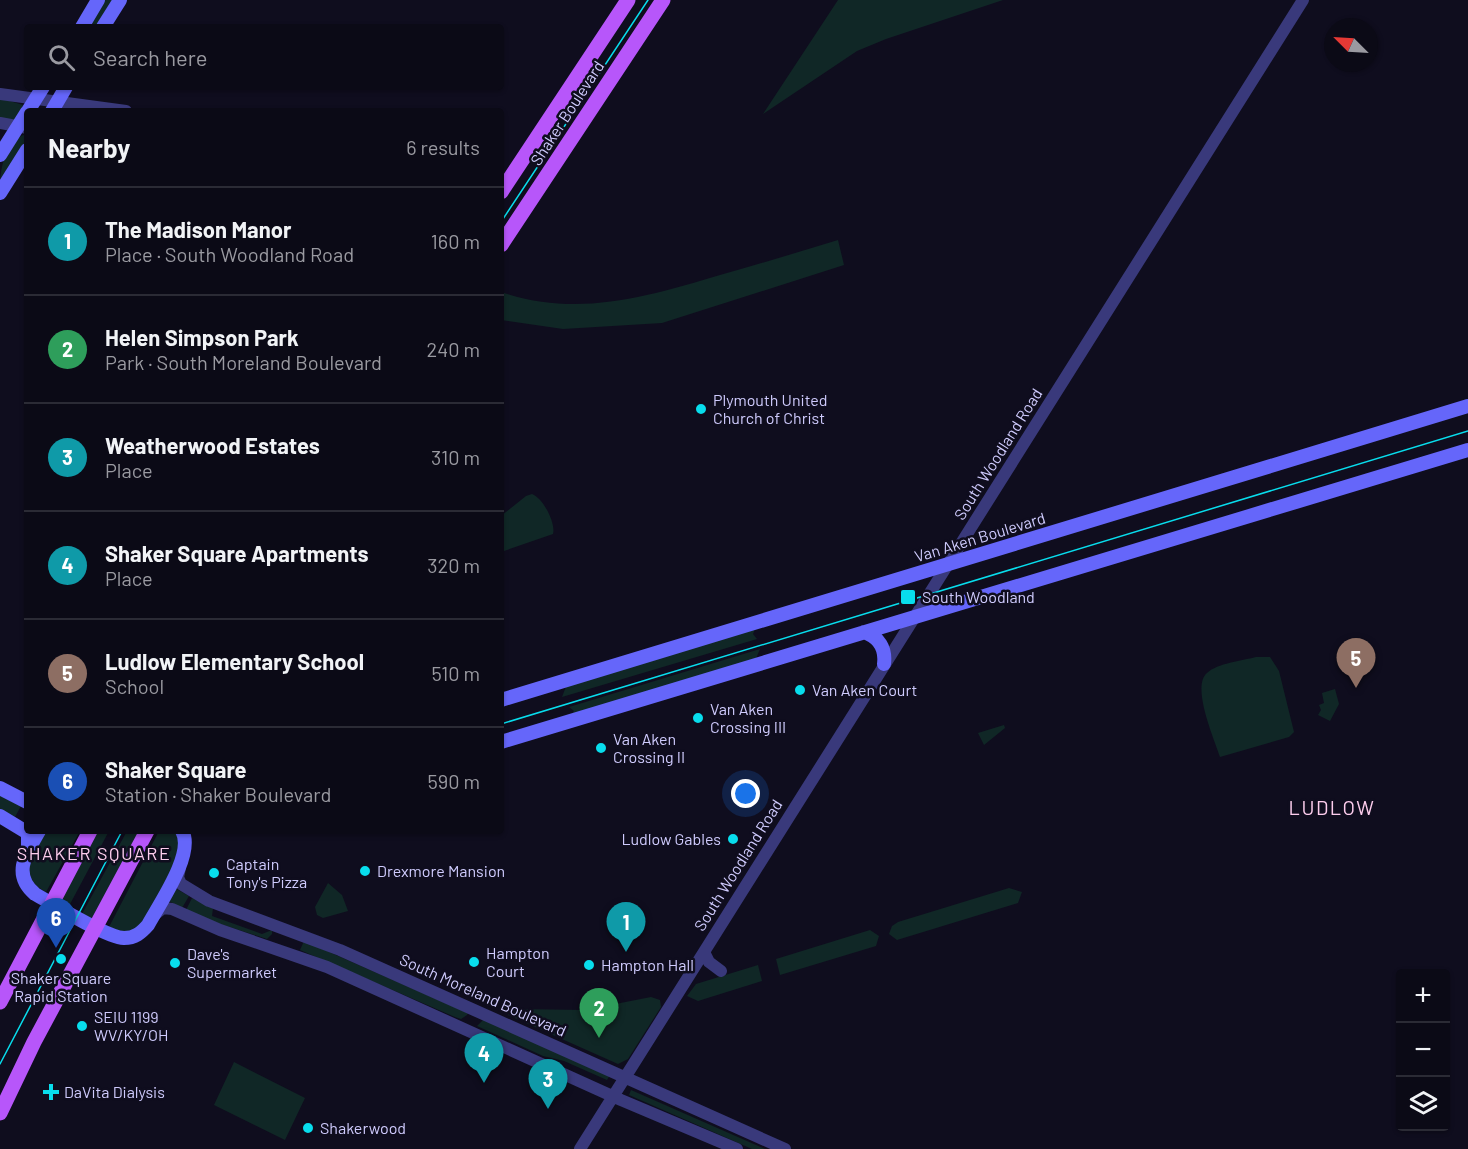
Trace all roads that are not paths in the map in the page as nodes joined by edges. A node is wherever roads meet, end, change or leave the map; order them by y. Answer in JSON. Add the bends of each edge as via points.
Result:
{"nodes":[{"id":1,"x":98,"y":0,"type":"edge"},
{"id":2,"x":120,"y":0,"type":"edge"},
{"id":3,"x":628,"y":0,"type":"edge"},
{"id":4,"x":663,"y":0,"type":"edge"},
{"id":5,"x":1303,"y":0,"type":"edge"},
{"id":6,"x":84,"y":24,"type":"edge"},
{"id":7,"x":105,"y":24,"type":"edge"},
{"id":8,"x":41,"y":90,"type":"edge"},
{"id":9,"x":64,"y":90,"type":"edge"},
{"id":10,"x":0,"y":94,"type":"edge"},
{"id":11,"x":55,"y":106,"type":"edge"},
{"id":12,"x":30,"y":108,"type":"edge"},
{"id":13,"x":83,"y":108,"type":"edge"},
{"id":14,"x":0,"y":123,"type":"edge"},
{"id":15,"x":22,"y":127,"type":"edge"},
{"id":16,"x":0,"y":155,"type":"edge"},
{"id":17,"x":24,"y":155,"type":"edge"},
{"id":18,"x":504,"y":187,"type":"edge"},
{"id":19,"x":0,"y":193,"type":"edge"},
{"id":20,"x":504,"y":241,"type":"edge"},
{"id":21,"x":1468,"y":406,"type":"edge"},
{"id":22,"x":1468,"y":450,"type":"edge"},
{"id":23,"x":946,"y":565,"type":"junction"},
{"id":24,"x":914,"y":618,"type":"junction"},
{"id":25,"x":864,"y":632,"type":"junction"},
{"id":26,"x":884,"y":663,"type":"junction"},
{"id":27,"x":504,"y":699,"type":"edge"},
{"id":28,"x":504,"y":741,"type":"edge"},
{"id":29,"x":0,"y":788,"type":"edge"},
{"id":30,"x":24,"y":800,"type":"edge"},
{"id":31,"x":0,"y":816,"type":"edge"},
{"id":32,"x":24,"y":831,"type":"edge"},
{"id":33,"x":28,"y":834,"type":"edge"},
{"id":34,"x":37,"y":834,"type":"edge"},
{"id":35,"x":88,"y":834,"type":"edge"},
{"id":36,"x":145,"y":834,"type":"edge"},
{"id":37,"x":183,"y":834,"type":"edge"},
{"id":38,"x":27,"y":851,"type":"junction"},
{"id":39,"x":180,"y":868,"type":"junction"},
{"id":40,"x":51,"y":903,"type":"junction"},
{"id":41,"x":153,"y":916,"type":"junction"},
{"id":42,"x":96,"y":927,"type":"junction"},
{"id":43,"x":704,"y":952,"type":"junction"},
{"id":44,"x":721,"y":971,"type":"dead end"},
{"id":45,"x":0,"y":1002,"type":"edge"},
{"id":46,"x":625,"y":1078,"type":"junction"},
{"id":47,"x":613,"y":1096,"type":"junction"},
{"id":48,"x":0,"y":1113,"type":"edge"},
{"id":49,"x":580,"y":1149,"type":"edge"},
{"id":50,"x":737,"y":1149,"type":"edge"},
{"id":51,"x":785,"y":1149,"type":"edge"}],
"edges":[{"from":1,"to":6,"type":"main road"},
{"from":2,"to":7,"type":"main road"},
{"from":3,"to":18,"type":"main road","name":"Shaker Boulevard"},
{"from":4,"to":20,"type":"main road","name":"Shaker Boulevard"},
{"from":5,"to":23,"type":"street","name":"South Woodland Road"},
{"from":8,"to":12,"type":"main road"},
{"from":9,"to":11,"type":"main road"},
{"from":10,"to":12,"type":"street"},
{"from":11,"to":12,"type":"street"},
{"from":11,"to":13,"type":"street"},
{"from":14,"to":15,"type":"street"},
{"from":15,"to":16,"type":"main road"},
{"from":17,"to":19,"type":"main road"},
{"from":21,"to":23,"type":"main road","name":"Van Aken Boulevard"},
{"from":22,"to":24,"type":"main road"},
{"from":23,"to":24,"type":"street","name":"South Woodland Road"},
{"from":23,"to":27,"type":"main road","name":"Van Aken Boulevard"},
{"from":24,"to":25,"type":"main road"},
{"from":24,"to":26,"type":"street","name":"South Woodland Road"},
{"from":25,"to":26,"type":"main road","via":[[878,639]]},
{"from":25,"to":28,"type":"main road"},
{"from":26,"to":43,"type":"street","name":"South Woodland Road"},
{"from":29,"to":30,"type":"main road"},
{"from":31,"to":32,"type":"main road"},
{"from":33,"to":38,"type":"main road"},
{"from":34,"to":38,"type":"main road"},
{"from":35,"to":40,"type":"main road"},
{"from":36,"to":42,"type":"main road"},
{"from":37,"to":39,"type":"main road","via":[[187,848]]},
{"from":38,"to":40,"type":"main road","via":[[21,869],[25,885]]},
{"from":39,"to":41,"type":"main road"},
{"from":39,"to":46,"type":"street","name":"South Moreland Boulevard","via":[[181,884],[209,901],[340,950]]},
{"from":40,"to":42,"type":"main road"},
{"from":40,"to":45,"type":"main road"},
{"from":41,"to":42,"type":"main road","via":[[142,933],[133,937],[119,937]]},
{"from":41,"to":47,"type":"street","via":[[164,908],[172,909],[327,967]]},
{"from":42,"to":48,"type":"main road"},
{"from":43,"to":44,"type":"street"},
{"from":43,"to":46,"type":"street","name":"South Woodland Road"},
{"from":46,"to":47,"type":"street","name":"South Woodland Road"},
{"from":46,"to":51,"type":"street","name":"South Moreland Boulevard"},
{"from":47,"to":49,"type":"street","name":"South Woodland Road"},
{"from":47,"to":50,"type":"street"}]}
